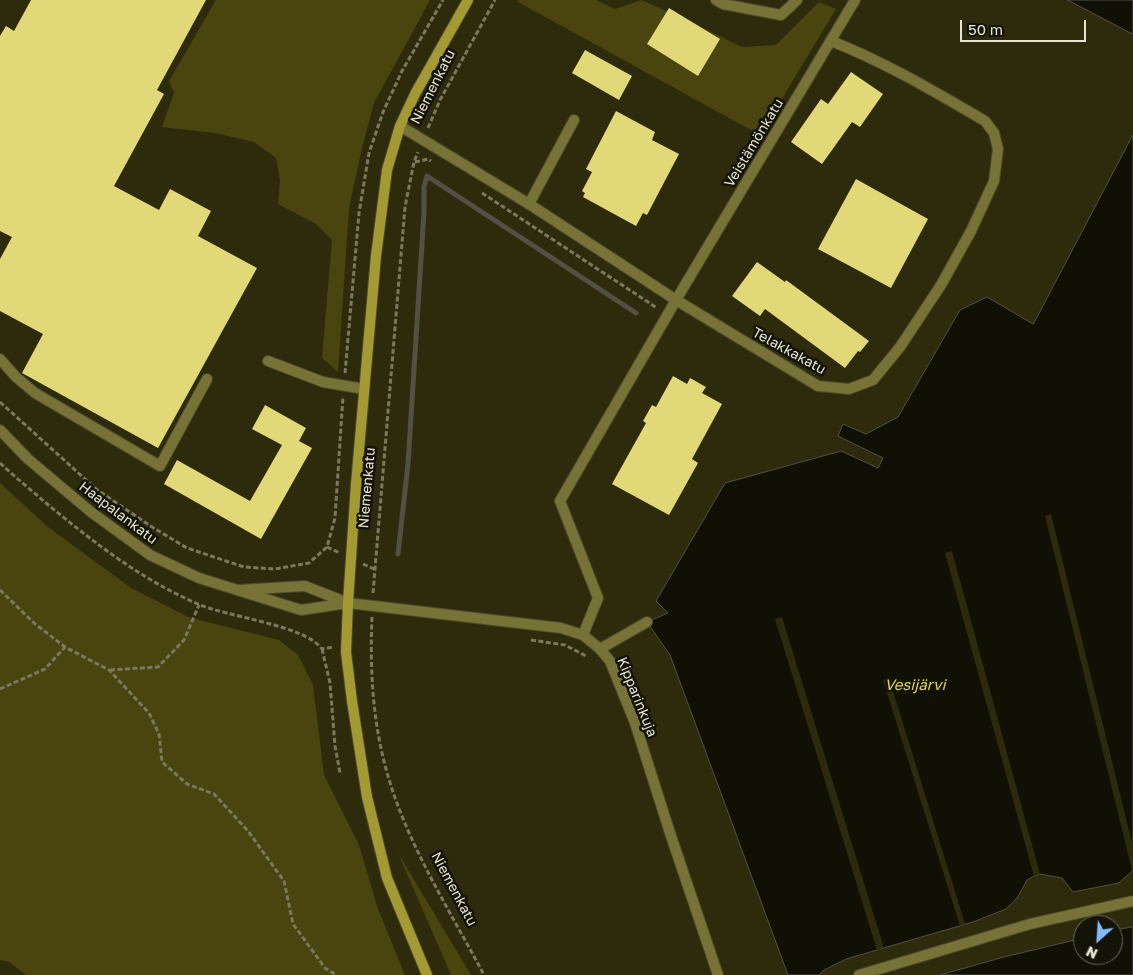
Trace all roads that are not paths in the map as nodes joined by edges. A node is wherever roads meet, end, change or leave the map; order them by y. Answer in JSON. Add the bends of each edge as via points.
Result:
{"nodes":[{"id":1,"x":468,"y":0,"type":"edge"},
{"id":2,"x":716,"y":0,"type":"edge"},
{"id":3,"x":797,"y":0,"type":"edge"},
{"id":4,"x":855,"y":0,"type":"edge"},
{"id":5,"x":831,"y":41,"type":"junction"},
{"id":6,"x":574,"y":120,"type":"dead end"},
{"id":7,"x":400,"y":126,"type":"junction"},
{"id":8,"x":529,"y":204,"type":"junction"},
{"id":9,"x":676,"y":300,"type":"junction"},
{"id":10,"x":0,"y":359,"type":"edge"},
{"id":11,"x":268,"y":361,"type":"dead end"},
{"id":12,"x":207,"y":379,"type":"dead end"},
{"id":13,"x":364,"y":389,"type":"junction"},
{"id":14,"x":0,"y":430,"type":"edge"},
{"id":15,"x":238,"y":590,"type":"junction"},
{"id":16,"x":348,"y":603,"type":"junction"},
{"id":17,"x":647,"y":622,"type":"dead end"},
{"id":18,"x":583,"y":635,"type":"junction"},
{"id":19,"x":600,"y":649,"type":"junction"},
{"id":20,"x":1133,"y":901,"type":"edge"},
{"id":21,"x":427,"y":975,"type":"edge"},
{"id":22,"x":718,"y":975,"type":"edge"},
{"id":23,"x":859,"y":975,"type":"edge"}],
"edges":[{"from":1,"to":7,"type":"street","name":"Niemenkatu"},
{"from":2,"to":3,"type":"street","via":[[781,15]]},
{"from":4,"to":5,"type":"street","name":"Veistämönkatu"},
{"from":5,"to":9,"type":"street","name":"Veistämönkatu"},
{"from":5,"to":9,"type":"street","name":"Telakkakatu","via":[[902,74],[985,121],[994,133],[998,149],[994,180],[941,285],[900,347],[873,380],[848,389],[818,386]]},
{"from":6,"to":8,"type":"street"},
{"from":7,"to":8,"type":"street","name":"Telakkakatu"},
{"from":7,"to":13,"type":"street","name":"Niemenkatu","via":[[387,170]]},
{"from":8,"to":9,"type":"street","name":"Telakkakatu"},
{"from":9,"to":18,"type":"street","name":"Veistämönkatu","via":[[560,501],[598,598]]},
{"from":10,"to":12,"type":"street","via":[[35,393],[160,466]]},
{"from":11,"to":13,"type":"street","via":[[323,382]]},
{"from":13,"to":16,"type":"street","name":"Niemenkatu"},
{"from":14,"to":15,"type":"street","name":"Haapalankatu","via":[[28,459],[91,512],[150,555],[199,578]]},
{"from":15,"to":16,"type":"street","name":"Haapalankatu","via":[[305,586]]},
{"from":15,"to":16,"type":"street","name":"Haapalankatu","via":[[301,610]]},
{"from":16,"to":18,"type":"street","name":"Kipparinkuja","via":[[561,628]]},
{"from":16,"to":21,"type":"street","name":"Niemenkatu","via":[[352,701],[371,816],[387,878]]},
{"from":17,"to":19,"type":"street"},
{"from":18,"to":19,"type":"street","name":"Kipparinkuja"},
{"from":19,"to":22,"type":"street","name":"Kipparinkuja","via":[[610,661],[635,722]]},
{"from":20,"to":23,"type":"street","via":[[1030,924]]}]}
